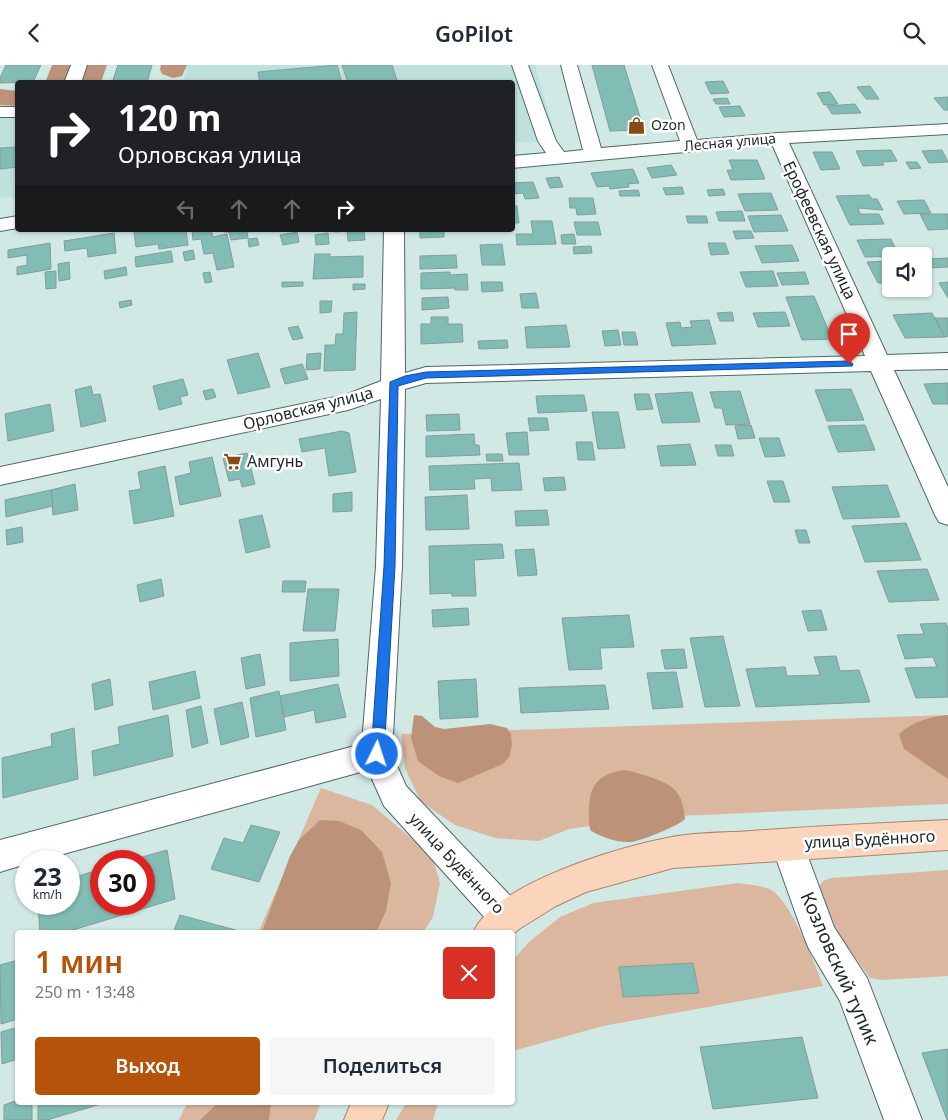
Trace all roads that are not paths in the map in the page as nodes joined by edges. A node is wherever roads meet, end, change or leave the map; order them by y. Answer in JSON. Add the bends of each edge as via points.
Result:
{"nodes":[{"id":1,"x":79,"y":65,"type":"edge"},
{"id":2,"x":520,"y":65,"type":"edge"},
{"id":3,"x":569,"y":65,"type":"edge"},
{"id":4,"x":660,"y":65,"type":"edge"},
{"id":5,"x":73,"y":80,"type":"edge"},
{"id":6,"x":0,"y":112,"type":"edge"},
{"id":7,"x":15,"y":112,"type":"edge"},
{"id":8,"x":948,"y":129,"type":"edge"},
{"id":9,"x":778,"y":138,"type":"junction"},
{"id":10,"x":690,"y":145,"type":"junction"},
{"id":11,"x":593,"y":154,"type":"junction"},
{"id":12,"x":558,"y":157,"type":"junction"},
{"id":13,"x":515,"y":162,"type":"edge"},
{"id":14,"x":15,"y":223,"type":"edge"},
{"id":15,"x":0,"y":225,"type":"edge"},
{"id":16,"x":394,"y":232,"type":"edge"},
{"id":17,"x":948,"y":361,"type":"edge"},
{"id":18,"x":881,"y":363,"type":"junction"},
{"id":19,"x":393,"y":385,"type":"junction"},
{"id":20,"x":0,"y":476,"type":"edge"},
{"id":21,"x":948,"y":515,"type":"edge"},
{"id":22,"x":377,"y":754,"type":"junction"},
{"id":23,"x":948,"y":835,"type":"edge"},
{"id":24,"x":787,"y":843,"type":"junction"},
{"id":25,"x":0,"y":856,"type":"edge"},
{"id":26,"x":498,"y":925,"type":"edge"},
{"id":27,"x":369,"y":1105,"type":"edge"},
{"id":28,"x":363,"y":1120,"type":"edge"},
{"id":29,"x":904,"y":1120,"type":"edge"}],
"edges":[{"from":1,"to":5,"type":"street"},
{"from":2,"to":12,"type":"street","via":[[547,141]]},
{"from":3,"to":11,"type":"street"},
{"from":4,"to":10,"type":"street"},
{"from":6,"to":7,"type":"street"},
{"from":8,"to":9,"type":"street","name":"Лесная улица"},
{"from":9,"to":10,"type":"street","name":"Лесная улица"},
{"from":9,"to":18,"type":"street","name":"Ерофеевская улица"},
{"from":10,"to":11,"type":"street","name":"Лесная улица"},
{"from":11,"to":12,"type":"street","name":"Лесная улица"},
{"from":12,"to":13,"type":"street","name":"Лесная улица"},
{"from":14,"to":15,"type":"street"},
{"from":16,"to":19,"type":"street"},
{"from":17,"to":18,"type":"street","name":"Орловская улица"},
{"from":18,"to":19,"type":"street","name":"Орловская улица","via":[[426,375]]},
{"from":18,"to":21,"type":"street","name":"Ерофеевская улица"},
{"from":19,"to":20,"type":"street","name":"Орловская улица","via":[[348,402]]},
{"from":19,"to":22,"type":"street","via":[[389,566]]},
{"from":22,"to":25,"type":"street"},
{"from":22,"to":26,"type":"street","name":"улица Будённого","via":[[395,796]]},
{"from":23,"to":24,"type":"main road","name":"улица Будённого"},
{"from":24,"to":26,"type":"main road","name":"улица Будённого","via":[[673,852],[582,877],[544,894]]},
{"from":24,"to":29,"type":"street","name":"Козловский тупик","via":[[821,937],[854,991]]},
{"from":27,"to":28,"type":"main road"}]}
